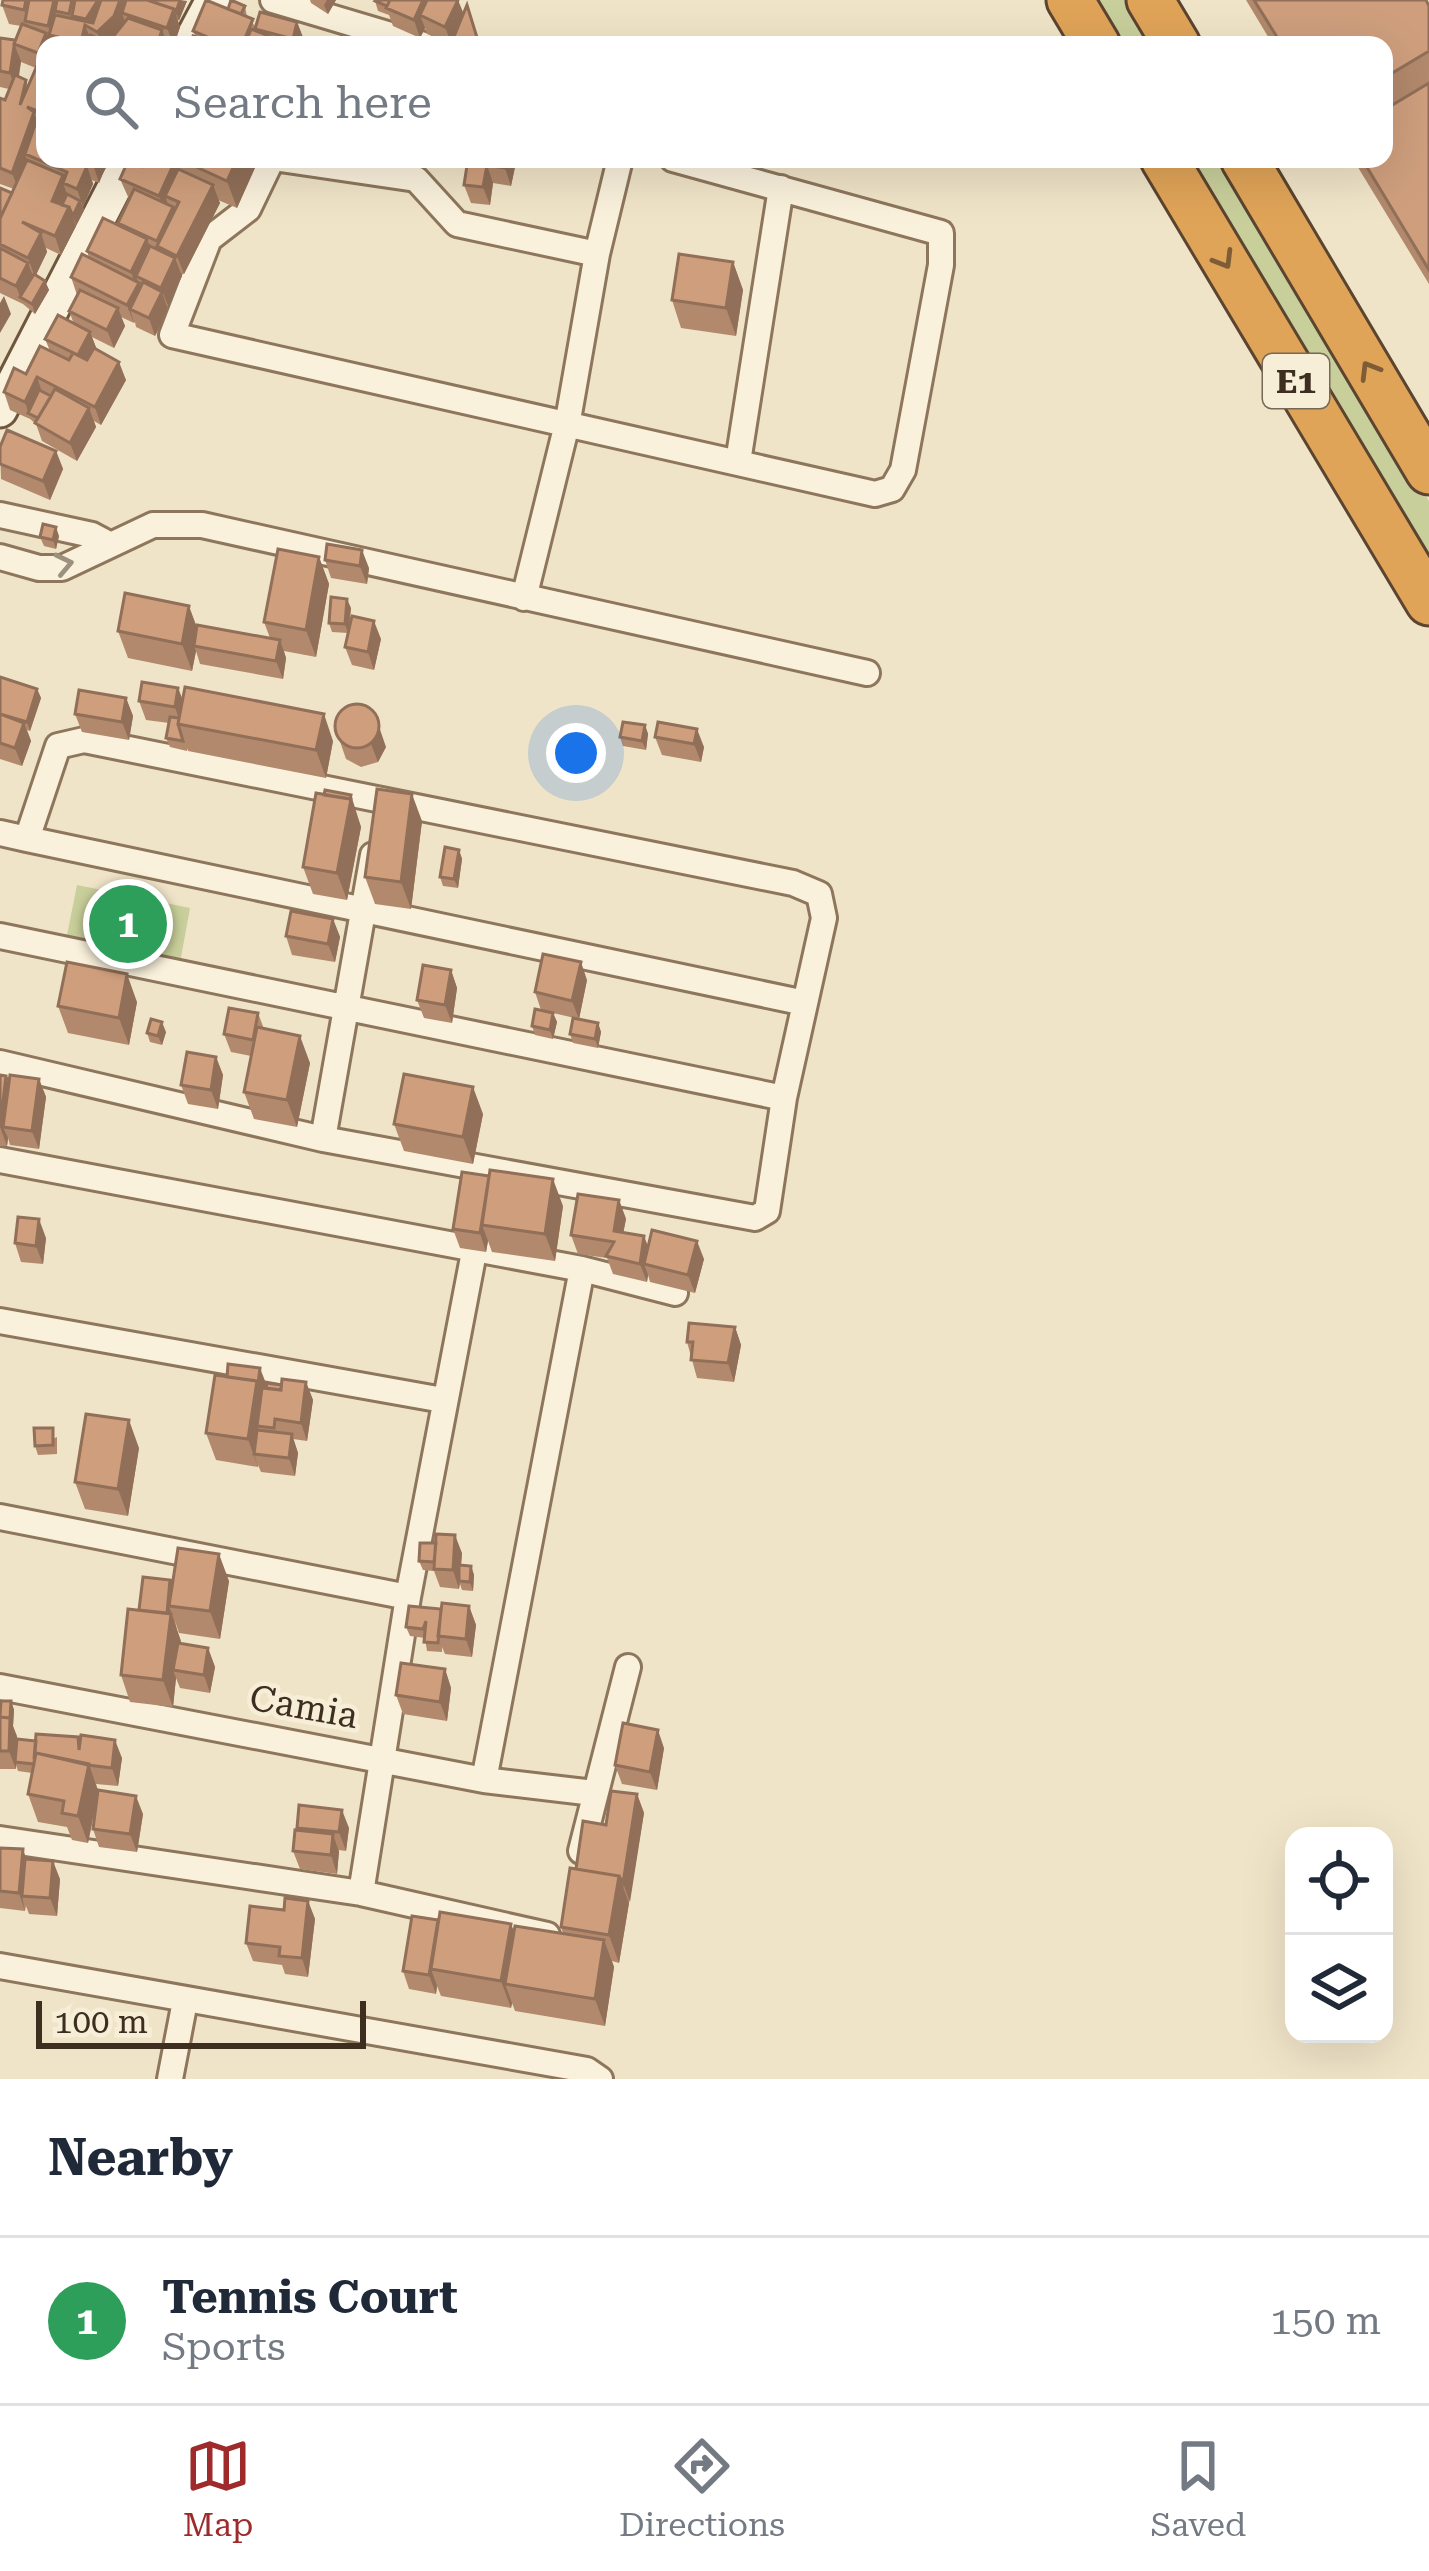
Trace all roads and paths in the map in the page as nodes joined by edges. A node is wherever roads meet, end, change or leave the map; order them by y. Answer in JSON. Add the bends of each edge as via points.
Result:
{"nodes":[{"id":1,"x":212,"y":0,"type":"edge"},
{"id":2,"x":273,"y":0,"type":"edge"},
{"id":3,"x":1070,"y":0,"type":"edge"},
{"id":4,"x":1150,"y":0,"type":"edge"},
{"id":5,"x":194,"y":36,"type":"edge"},
{"id":6,"x":394,"y":36,"type":"edge"},
{"id":7,"x":1091,"y":36,"type":"edge"},
{"id":8,"x":1172,"y":36,"type":"edge"},
{"id":9,"x":124,"y":168,"type":"edge"},
{"id":10,"x":271,"y":168,"type":"edge"},
{"id":11,"x":339,"y":168,"type":"edge"},
{"id":12,"x":618,"y":168,"type":"edge"},
{"id":13,"x":707,"y":168,"type":"edge"},
{"id":14,"x":1169,"y":168,"type":"edge"},
{"id":15,"x":1249,"y":168,"type":"edge"},
{"id":16,"x":781,"y":188,"type":"junction"},
{"id":17,"x":596,"y":254,"type":"junction"},
{"id":18,"x":0,"y":410,"type":"edge"},
{"id":19,"x":568,"y":420,"type":"junction"},
{"id":20,"x":738,"y":462,"type":"junction"},
{"id":21,"x":1429,"y":471,"type":"edge"},
{"id":22,"x":6,"y":516,"type":"edge"},
{"id":23,"x":109,"y":544,"type":"junction"},
{"id":24,"x":0,"y":557,"type":"edge"},
{"id":25,"x":524,"y":598,"type":"junction"},
{"id":26,"x":1429,"y":602,"type":"edge"},
{"id":27,"x":867,"y":673,"type":"dead end"},
{"id":28,"x":384,"y":800,"type":"junction"},
{"id":29,"x":0,"y":833,"type":"edge"},
{"id":30,"x":27,"y":839,"type":"junction"},
{"id":31,"x":363,"y":906,"type":"junction"},
{"id":32,"x":0,"y":936,"type":"edge"},
{"id":33,"x":805,"y":1003,"type":"junction"},
{"id":34,"x":345,"y":1011,"type":"junction"},
{"id":35,"x":0,"y":1063,"type":"edge"},
{"id":36,"x":784,"y":1098,"type":"junction"},
{"id":37,"x":322,"y":1138,"type":"junction"},
{"id":38,"x":0,"y":1160,"type":"edge"},
{"id":39,"x":474,"y":1252,"type":"junction"},
{"id":40,"x":582,"y":1269,"type":"junction"},
{"id":41,"x":675,"y":1293,"type":"dead end"},
{"id":42,"x":0,"y":1321,"type":"edge"},
{"id":43,"x":443,"y":1400,"type":"junction"},
{"id":44,"x":0,"y":1517,"type":"edge"},
{"id":45,"x":408,"y":1597,"type":"junction"},
{"id":46,"x":628,"y":1667,"type":"dead end"},
{"id":47,"x":0,"y":1687,"type":"edge"},
{"id":48,"x":386,"y":1758,"type":"junction"},
{"id":49,"x":484,"y":1780,"type":"junction"},
{"id":50,"x":594,"y":1793,"type":"junction"},
{"id":51,"x":0,"y":1839,"type":"edge"},
{"id":52,"x":574,"y":1883,"type":"edge"},
{"id":53,"x":361,"y":1893,"type":"junction"},
{"id":54,"x":563,"y":1928,"type":"edge"},
{"id":55,"x":0,"y":1966,"type":"edge"},
{"id":56,"x":185,"y":2001,"type":"junction"},
{"id":57,"x":170,"y":2079,"type":"edge"},
{"id":58,"x":600,"y":2079,"type":"edge"}],
"edges":[{"from":1,"to":5,"type":"main road"},
{"from":2,"to":6,"type":"street"},
{"from":3,"to":7,"type":"highway"},
{"from":4,"to":8,"type":"highway"},
{"from":9,"to":18,"type":"main road"},
{"from":10,"to":19,"type":"street","via":[[248,208],[209,238],[172,335]]},
{"from":11,"to":17,"type":"street","via":[[416,179],[457,224]]},
{"from":12,"to":17,"type":"street"},
{"from":13,"to":16,"type":"street"},
{"from":14,"to":26,"type":"highway","number":"E1","one_way":true},
{"from":21,"to":15,"type":"highway","number":"E1","one_way":true},
{"from":16,"to":20,"type":"street"},
{"from":16,"to":20,"type":"street","via":[[935,228],[941,265],[899,484],[875,494]]},
{"from":17,"to":19,"type":"street"},
{"from":19,"to":20,"type":"street"},
{"from":19,"to":25,"type":"street"},
{"from":22,"to":23,"type":"street"},
{"from":22,"to":24,"type":"street"},
{"from":24,"to":23,"type":"street","one_way":true,"via":[[62,568]]},
{"from":23,"to":25,"type":"street","via":[[153,525],[202,525]]},
{"from":25,"to":27,"type":"street"},
{"from":28,"to":30,"type":"street","via":[[69,740],[50,763]]},
{"from":28,"to":31,"type":"street"},
{"from":28,"to":33,"type":"street","via":[[810,889],[819,894],[824,919]]},
{"from":29,"to":30,"type":"street"},
{"from":30,"to":31,"type":"street"},
{"from":31,"to":33,"type":"street"},
{"from":31,"to":34,"type":"street"},
{"from":32,"to":34,"type":"street"},
{"from":33,"to":36,"type":"street"},
{"from":34,"to":36,"type":"street"},
{"from":34,"to":37,"type":"street"},
{"from":35,"to":37,"type":"street"},
{"from":36,"to":37,"type":"street","via":[[767,1211],[755,1218]]},
{"from":38,"to":39,"type":"street"},
{"from":39,"to":40,"type":"street"},
{"from":39,"to":43,"type":"street"},
{"from":40,"to":41,"type":"street"},
{"from":40,"to":49,"type":"street"},
{"from":42,"to":43,"type":"street"},
{"from":43,"to":45,"type":"street"},
{"from":44,"to":45,"type":"street"},
{"from":45,"to":48,"type":"street"},
{"from":46,"to":50,"type":"street"},
{"from":47,"to":48,"type":"street","name":"Camia"},
{"from":48,"to":49,"type":"street","name":"Camia"},
{"from":48,"to":53,"type":"street"},
{"from":49,"to":50,"type":"street","name":"Camia"},
{"from":50,"to":52,"type":"street"},
{"from":51,"to":53,"type":"street"},
{"from":53,"to":54,"type":"street","via":[[552,1936]]},
{"from":55,"to":56,"type":"street"},
{"from":56,"to":57,"type":"street"},
{"from":56,"to":58,"type":"street","via":[[587,2070]]}]}
